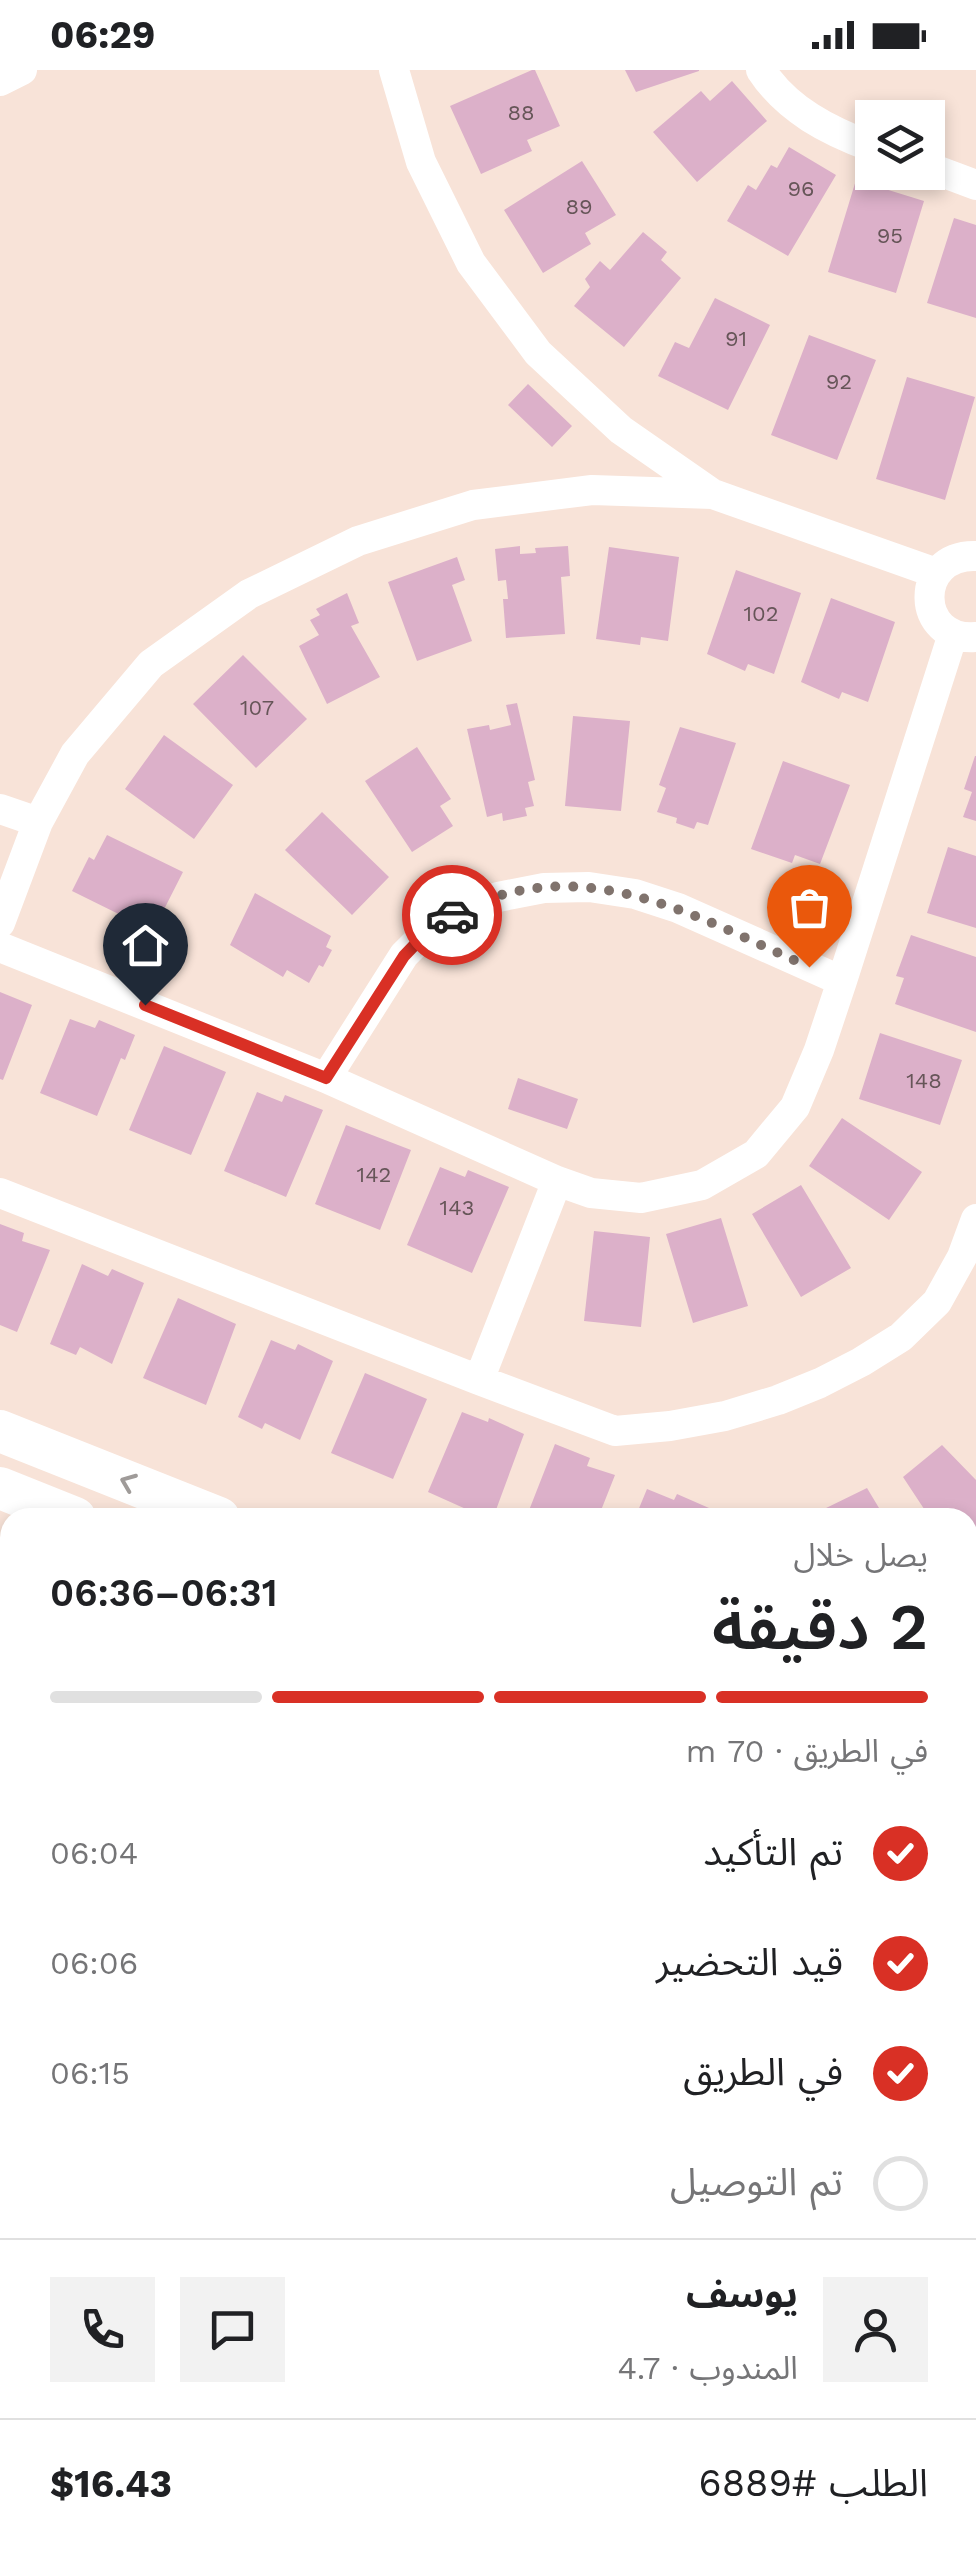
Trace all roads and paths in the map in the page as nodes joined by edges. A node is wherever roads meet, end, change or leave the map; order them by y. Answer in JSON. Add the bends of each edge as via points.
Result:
{"nodes":[{"id":1,"x":22,"y":70,"type":"edge"},
{"id":2,"x":394,"y":70,"type":"edge"},
{"id":3,"x":761,"y":70,"type":"edge"},
{"id":4,"x":0,"y":81,"type":"edge"},
{"id":5,"x":855,"y":141,"type":"edge"},
{"id":6,"x":945,"y":174,"type":"edge"},
{"id":7,"x":976,"y":185,"type":"edge"},
{"id":8,"x":713,"y":494,"type":"junction"},
{"id":9,"x":976,"y":556,"type":"edge"},
{"id":10,"x":936,"y":573,"type":"junction"},
{"id":11,"x":964,"y":635,"type":"edge"},
{"id":12,"x":0,"y":809,"type":"edge"},
{"id":13,"x":38,"y":822,"type":"junction"},
{"id":14,"x":0,"y":923,"type":"edge"},
{"id":15,"x":0,"y":946,"type":"edge"},
{"id":16,"x":842,"y":982,"type":"junction"},
{"id":17,"x":326,"y":1078,"type":"junction"},
{"id":18,"x":558,"y":1181,"type":"junction"},
{"id":19,"x":0,"y":1193,"type":"edge"},
{"id":20,"x":976,"y":1219,"type":"edge"},
{"id":21,"x":479,"y":1380,"type":"junction"},
{"id":22,"x":0,"y":1431,"type":"edge"},
{"id":23,"x":0,"y":1488,"type":"edge"},
{"id":24,"x":50,"y":1508,"type":"edge"},
{"id":25,"x":193,"y":1508,"type":"edge"}],
"edges":[{"from":1,"to":4,"type":"street"},
{"from":2,"to":8,"type":"street","via":[[420,162],[471,263],[538,353],[620,430]]},
{"from":3,"to":5,"type":"street","via":[[814,122]]},
{"from":6,"to":7,"type":"street"},
{"from":8,"to":10,"type":"street"},
{"from":8,"to":13,"type":"street","via":[[592,490],[473,506],[326,556],[249,594],[151,664],[75,754]]},
{"from":9,"to":10,"type":"street","via":[[959,556]]},
{"from":10,"to":11,"type":"street","via":[[930,586],[933,614],[941,626]]},
{"from":11,"to":16,"type":"street"},
{"from":12,"to":13,"type":"street"},
{"from":13,"to":14,"type":"street"},
{"from":15,"to":17,"type":"street"},
{"from":16,"to":17,"type":"street","via":[[634,894],[589,887],[498,896],[456,912],[404,956]]},
{"from":16,"to":18,"type":"street","via":[[795,1106],[756,1154],[702,1185],[640,1198],[591,1193]]},
{"from":17,"to":18,"type":"street"},
{"from":18,"to":21,"type":"street"},
{"from":19,"to":21,"type":"street"},
{"from":20,"to":21,"type":"street","via":[[937,1302],[900,1337],[778,1400],[725,1416],[616,1430]]},
{"from":25,"to":22,"type":"street","one_way":true},
{"from":23,"to":24,"type":"street"}]}
